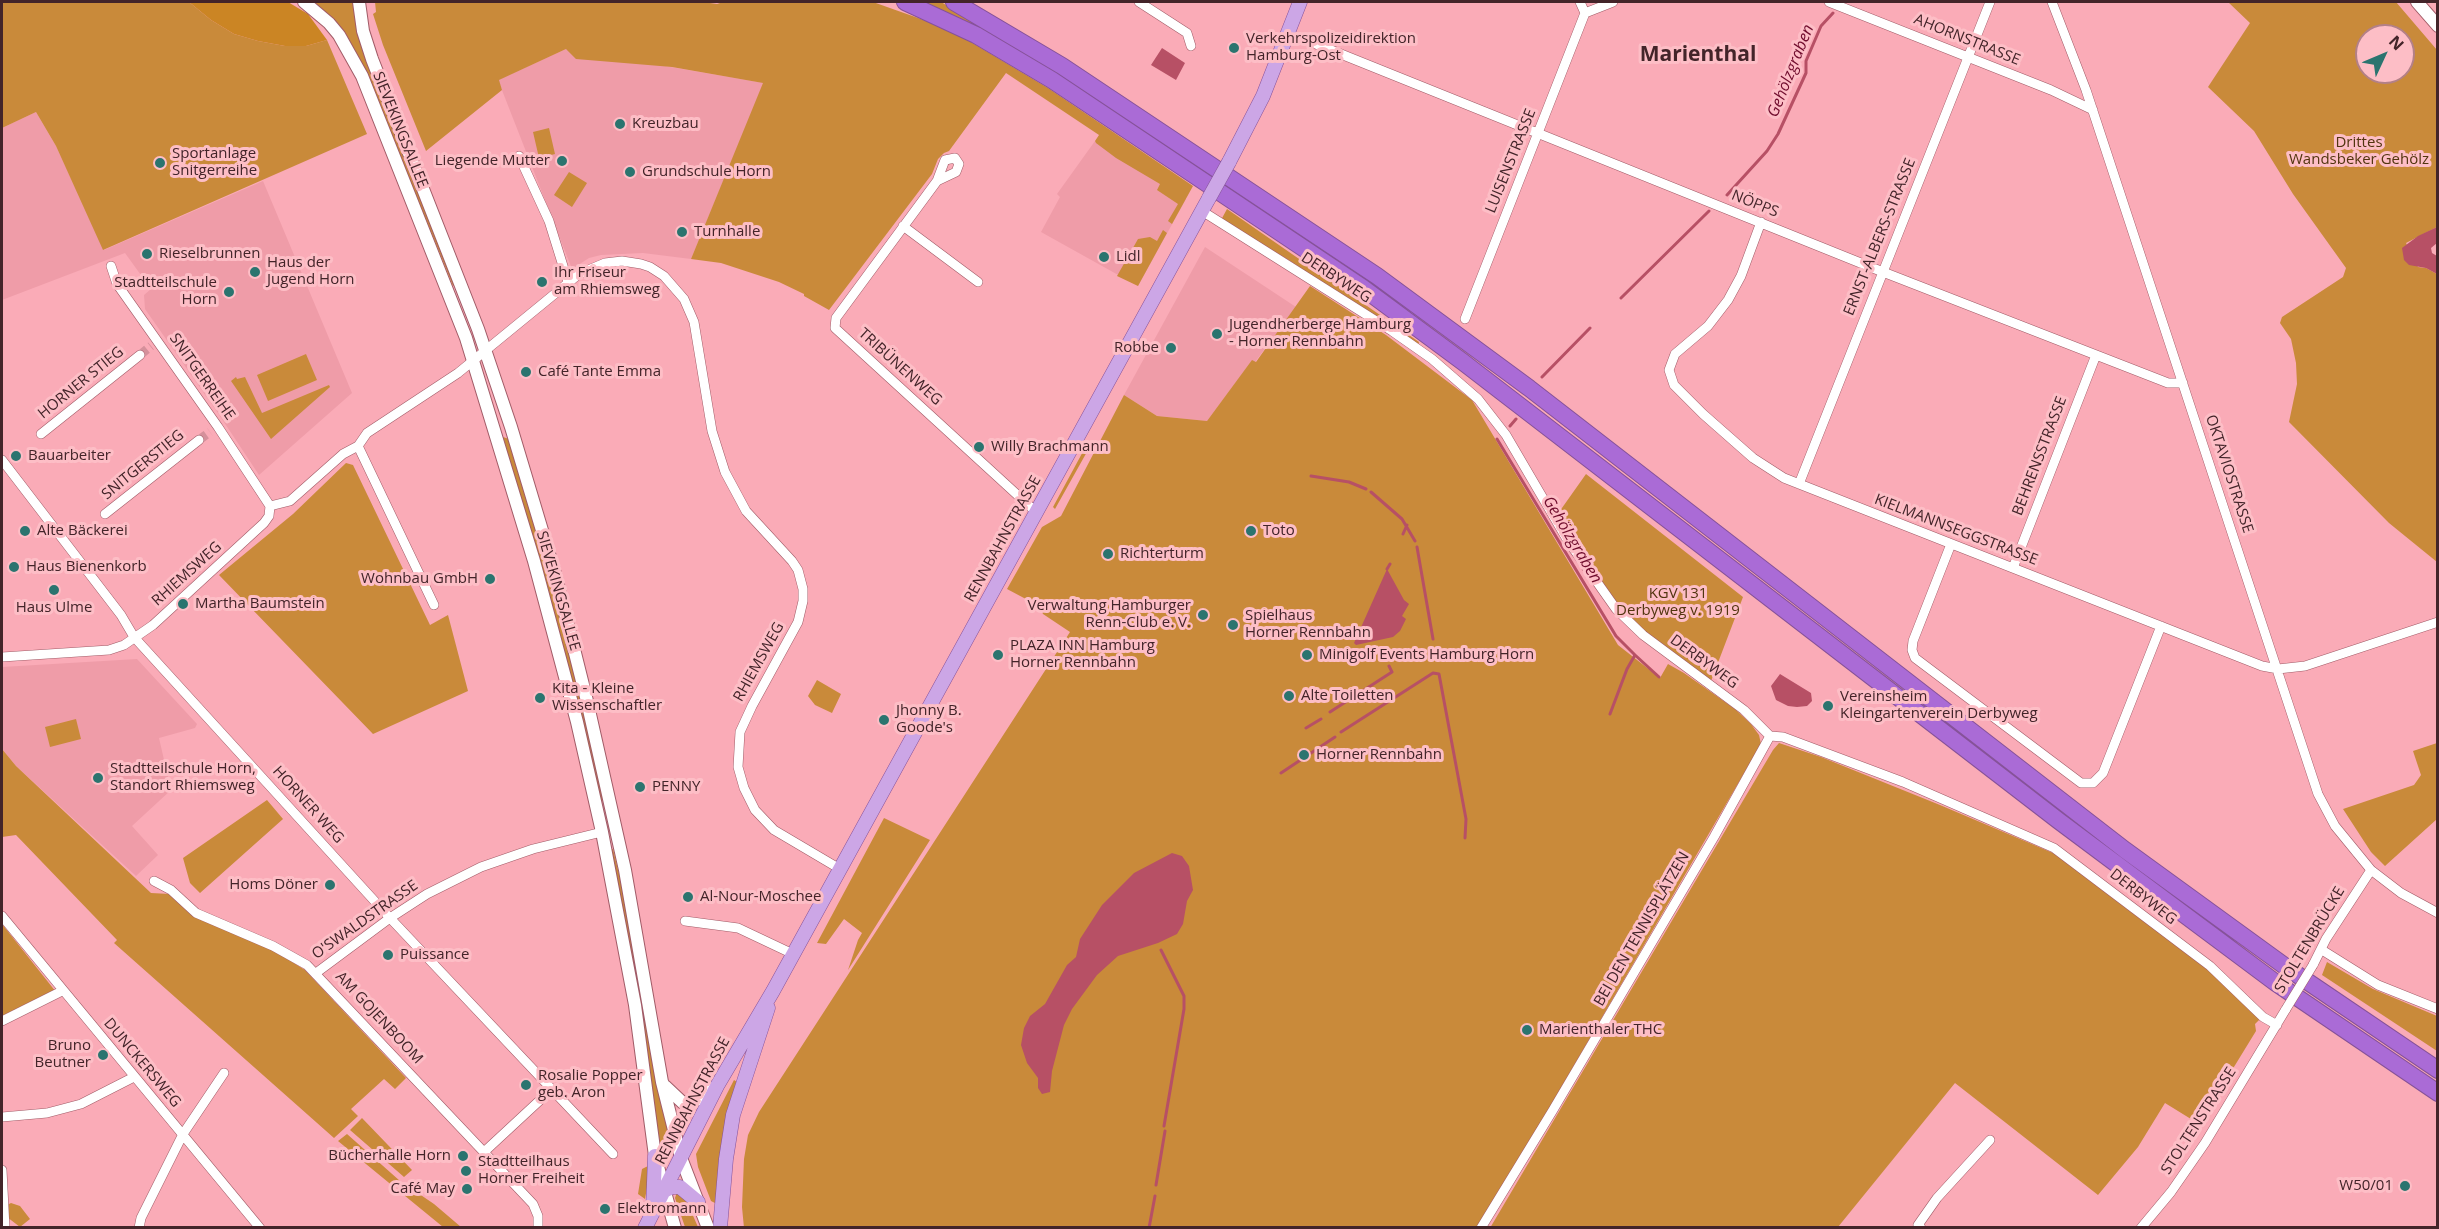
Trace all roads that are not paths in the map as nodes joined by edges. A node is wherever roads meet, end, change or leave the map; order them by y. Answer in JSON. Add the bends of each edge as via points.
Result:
{"nodes":[{"id":1,"x":304,"y":2,"type":"edge"},
{"id":2,"x":359,"y":2,"type":"edge"},
{"id":3,"x":905,"y":2,"type":"edge"},
{"id":4,"x":954,"y":2,"type":"edge"},
{"id":5,"x":1139,"y":2,"type":"edge"},
{"id":6,"x":1300,"y":2,"type":"edge"},
{"id":7,"x":1580,"y":2,"type":"edge"},
{"id":8,"x":1613,"y":2,"type":"edge"},
{"id":9,"x":1829,"y":2,"type":"edge"},
{"id":10,"x":1989,"y":2,"type":"edge"},
{"id":11,"x":2052,"y":2,"type":"edge"},
{"id":12,"x":2417,"y":2,"type":"edge"},
{"id":13,"x":1585,"y":13,"type":"junction"},
{"id":14,"x":2438,"y":26,"type":"edge"},
{"id":15,"x":1316,"y":44,"type":"dead end"},
{"id":16,"x":1191,"y":46,"type":"dead end"},
{"id":17,"x":1968,"y":57,"type":"junction"},
{"id":18,"x":2093,"y":110,"type":"junction"},
{"id":19,"x":1538,"y":134,"type":"junction"},
{"id":20,"x":519,"y":156,"type":"dead end"},
{"id":21,"x":937,"y":181,"type":"dead end"},
{"id":22,"x":1202,"y":211,"type":"junction"},
{"id":23,"x":1761,"y":222,"type":"junction"},
{"id":24,"x":903,"y":226,"type":"junction"},
{"id":25,"x":111,"y":266,"type":"dead end"},
{"id":26,"x":1883,"y":272,"type":"junction"},
{"id":27,"x":568,"y":282,"type":"junction"},
{"id":28,"x":978,"y":282,"type":"dead end"},
{"id":29,"x":1465,"y":319,"type":"dead end"},
{"id":30,"x":485,"y":350,"type":"junction"},
{"id":31,"x":140,"y":355,"type":"tunnel mouth"},
{"id":32,"x":2096,"y":355,"type":"junction"},
{"id":33,"x":473,"y":360,"type":"junction"},
{"id":34,"x":2183,"y":383,"type":"junction"},
{"id":35,"x":40,"y":434,"type":"dead end"},
{"id":36,"x":199,"y":440,"type":"tunnel mouth"},
{"id":37,"x":358,"y":446,"type":"junction"},
{"id":38,"x":2,"y":460,"type":"edge"},
{"id":39,"x":1799,"y":484,"type":"junction"},
{"id":40,"x":270,"y":506,"type":"junction"},
{"id":41,"x":1036,"y":512,"type":"junction"},
{"id":42,"x":105,"y":514,"type":"dead end"},
{"id":43,"x":1951,"y":544,"type":"junction"},
{"id":44,"x":2013,"y":568,"type":"junction"},
{"id":45,"x":434,"y":605,"type":"dead end"},
{"id":46,"x":2438,"y":622,"type":"edge"},
{"id":47,"x":2161,"y":626,"type":"junction"},
{"id":48,"x":134,"y":637,"type":"junction"},
{"id":49,"x":2,"y":657,"type":"edge"},
{"id":50,"x":2278,"y":669,"type":"junction"},
{"id":51,"x":1770,"y":736,"type":"junction"},
{"id":52,"x":616,"y":829,"type":"junction"},
{"id":53,"x":602,"y":832,"type":"junction"},
{"id":54,"x":840,"y":869,"type":"junction"},
{"id":55,"x":2371,"y":870,"type":"junction"},
{"id":56,"x":154,"y":880,"type":"dead end"},
{"id":57,"x":2438,"y":913,"type":"edge"},
{"id":58,"x":2,"y":916,"type":"edge"},
{"id":59,"x":390,"y":918,"type":"junction"},
{"id":60,"x":685,"y":921,"type":"dead end"},
{"id":61,"x":2322,"y":950,"type":"junction"},
{"id":62,"x":793,"y":954,"type":"junction"},
{"id":63,"x":316,"y":973,"type":"junction"},
{"id":64,"x":62,"y":991,"type":"junction"},
{"id":65,"x":772,"y":991,"type":"junction"},
{"id":66,"x":2438,"y":1009,"type":"edge"},
{"id":67,"x":2,"y":1021,"type":"edge"},
{"id":68,"x":2277,"y":1025,"type":"junction"},
{"id":69,"x":2438,"y":1070,"type":"edge"},
{"id":70,"x":224,"y":1073,"type":"dead end"},
{"id":71,"x":134,"y":1077,"type":"junction"},
{"id":72,"x":662,"y":1083,"type":"junction"},
{"id":73,"x":717,"y":1086,"type":"junction"},
{"id":74,"x":552,"y":1089,"type":"junction"},
{"id":75,"x":2438,"y":1094,"type":"edge"},
{"id":76,"x":2,"y":1117,"type":"edge"},
{"id":77,"x":183,"y":1134,"type":"junction"},
{"id":78,"x":1990,"y":1140,"type":"dead end"},
{"id":79,"x":484,"y":1152,"type":"junction"},
{"id":80,"x":613,"y":1154,"type":"dead end"},
{"id":81,"x":655,"y":1156,"type":"junction"},
{"id":82,"x":681,"y":1158,"type":"junction"},
{"id":83,"x":2,"y":1170,"type":"edge"},
{"id":84,"x":664,"y":1191,"type":"junction"},
{"id":85,"x":698,"y":1202,"type":"junction"},
{"id":86,"x":653,"y":1211,"type":"junction"},
{"id":87,"x":721,"y":1221,"type":"edge"},
{"id":88,"x":4,"y":1227,"type":"edge"},
{"id":89,"x":139,"y":1227,"type":"edge"},
{"id":90,"x":260,"y":1227,"type":"edge"},
{"id":91,"x":538,"y":1227,"type":"edge"},
{"id":92,"x":645,"y":1227,"type":"edge"},
{"id":93,"x":675,"y":1227,"type":"edge"},
{"id":94,"x":708,"y":1227,"type":"edge"},
{"id":95,"x":1481,"y":1227,"type":"edge"},
{"id":96,"x":1921,"y":1227,"type":"edge"},
{"id":97,"x":2140,"y":1227,"type":"edge"}],
"edges":[{"from":1,"to":33,"type":"main road","name":"SIEVEKINGSALLEE","via":[[329,22],[362,76]]},
{"from":2,"to":30,"type":"main road","name":"SIEVEKINGSALLEE","via":[[372,59]]},
{"from":3,"to":75,"type":"highway","via":[[976,35],[1052,80],[1363,288],[2059,821],[2276,983]]},
{"from":4,"to":69,"type":"highway","via":[[1062,66],[1386,283],[1538,394],[2126,850],[2248,940]]},
{"from":5,"to":16,"type":"street","via":[[1187,33]]},
{"from":6,"to":22,"type":"main road","name":"RENNBAHNSTRASSE","bridge":true,"via":[[1263,96]]},
{"from":7,"to":13,"type":"street"},
{"from":8,"to":13,"type":"street"},
{"from":9,"to":17,"type":"street","name":"AHORNSTRASSE"},
{"from":10,"to":17,"type":"street","name":"ERNST-ALBERS-STRASSE"},
{"from":11,"to":18,"type":"street","name":"OKTAVIOSTRASSE"},
{"from":12,"to":14,"type":"main road"},
{"from":13,"to":19,"type":"street","name":"LUISENSTRASSE"},
{"from":15,"to":19,"type":"street","name":"NÖPPS"},
{"from":17,"to":18,"type":"street","name":"AHORNSTRASSE"},
{"from":17,"to":26,"type":"street","name":"ERNST-ALBERS-STRASSE"},
{"from":18,"to":34,"type":"street","name":"OKTAVIOSTRASSE"},
{"from":19,"to":23,"type":"street","name":"NÖPPS"},
{"from":19,"to":29,"type":"street","name":"LUISENSTRASSE"},
{"from":20,"to":27,"type":"street","via":[[549,221]]},
{"from":21,"to":24,"type":"street","name":"TRIBÜNENWEG"},
{"from":22,"to":41,"type":"main road","name":"RENNBAHNSTRASSE"},
{"from":22,"to":51,"type":"street","name":"DERBYWEG","via":[[1400,336],[1478,399],[1506,435],[1568,541],[1611,603],[1642,635],[1744,710]]},
{"from":23,"to":26,"type":"street","name":"NÖPPS"},
{"from":23,"to":39,"type":"street","name":"KIELMANNSEGGSTRASSE","via":[[1735,289],[1708,326],[1675,354],[1671,378],[1679,391],[1753,458]]},
{"from":24,"to":28,"type":"street"},
{"from":24,"to":41,"type":"street","name":"TRIBÜNENWEG","via":[[836,318],[835,328]]},
{"from":25,"to":40,"type":"street","name":"SNITGERREIHE","via":[[117,284],[155,344]]},
{"from":26,"to":32,"type":"street","name":"NÖPPS"},
{"from":26,"to":39,"type":"street","name":"ERNST-ALBERS-STRASSE"},
{"from":27,"to":30,"type":"street","name":"RHIEMSWEG"},
{"from":27,"to":54,"type":"street","name":"RHIEMSWEG","via":[[588,268],[622,261],[651,267],[684,299],[694,322],[712,430],[725,472],[746,511],[792,561],[803,589],[798,622],[740,732],[738,767],[755,810],[774,830]]},
{"from":30,"to":33,"type":"street","name":"RHIEMSWEG"},
{"from":30,"to":52,"type":"main road","name":"SIEVEKINGSALLEE","via":[[556,577]]},
{"from":31,"to":35,"type":"street","name":"HORNER STIEG"},
{"from":32,"to":34,"type":"street","name":"NÖPPS","via":[[2168,383]]},
{"from":32,"to":44,"type":"street","name":"BEHRENSSTRASSE"},
{"from":33,"to":37,"type":"street","name":"RHIEMSWEG","via":[[367,433]]},
{"from":33,"to":53,"type":"main road","name":"SIEVEKINGSALLEE","via":[[553,627]]},
{"from":34,"to":50,"type":"street","name":"OKTAVIOSTRASSE"},
{"from":36,"to":42,"type":"street","name":"SNITGERSTIEG"},
{"from":37,"to":40,"type":"street","name":"RHIEMSWEG","via":[[343,454],[290,501]]},
{"from":37,"to":45,"type":"street"},
{"from":38,"to":48,"type":"street","name":"HORNER WEG"},
{"from":39,"to":43,"type":"street","name":"KIELMANNSEGGSTRASSE"},
{"from":40,"to":48,"type":"street","name":"RHIEMSWEG","via":[[264,523],[153,625]]},
{"from":41,"to":54,"type":"main road","name":"RENNBAHNSTRASSE"},
{"from":43,"to":44,"type":"street","name":"KIELMANNSEGGSTRASSE"},
{"from":43,"to":47,"type":"street","via":[[1913,641],[1915,658],[2081,783],[2093,783],[2103,773]]},
{"from":44,"to":47,"type":"street","name":"KIELMANNSEGGSTRASSE"},
{"from":46,"to":50,"type":"street","name":"KIELMANNSEGGSTRASSE","via":[[2305,666]]},
{"from":47,"to":50,"type":"street","name":"KIELMANNSEGGSTRASSE"},
{"from":48,"to":49,"type":"street","name":"RHIEMSWEG","via":[[109,650]]},
{"from":48,"to":59,"type":"street","name":"HORNER WEG"},
{"from":50,"to":55,"type":"street","name":"OKTAVIOSTRASSE","via":[[2327,812],[2346,843]]},
{"from":51,"to":68,"type":"street","name":"DERBYWEG","via":[[1783,736],[1903,782],[2054,848],[2210,966],[2263,1017]]},
{"from":51,"to":95,"type":"street","name":"BEI DEN TENNISPLÄTZEN","via":[[1564,1092]]},
{"from":52,"to":53,"type":"main road"},
{"from":52,"to":72,"type":"main road","name":"SIEVEKINGSALLEE"},
{"from":53,"to":59,"type":"street","name":"O'SWALDSTRASSE","via":[[481,867]]},
{"from":53,"to":81,"type":"main road","name":"SIEVEKINGSALLEE","via":[[634,1005]]},
{"from":54,"to":62,"type":"main road","name":"RENNBAHNSTRASSE"},
{"from":55,"to":57,"type":"street","name":"OKTAVIOSTRASSE","via":[[2401,893]]},
{"from":55,"to":61,"type":"street","name":"STOLTENBRÜCKE"},
{"from":56,"to":63,"type":"street","name":"AM GOJENBOOM","via":[[196,913],[273,946]]},
{"from":58,"to":64,"type":"street","name":"DUNCKERSWEG"},
{"from":59,"to":63,"type":"street","name":"O'SWALDSTRASSE"},
{"from":59,"to":74,"type":"street","name":"HORNER WEG"},
{"from":60,"to":62,"type":"street","via":[[738,928]]},
{"from":61,"to":66,"type":"street","via":[[2378,985]]},
{"from":61,"to":68,"type":"street","name":"STOLTENBRÜCKE","bridge":true},
{"from":62,"to":65,"type":"main road","name":"RENNBAHNSTRASSE"},
{"from":63,"to":79,"type":"street","name":"AM GOJENBOOM"},
{"from":64,"to":67,"type":"street"},
{"from":64,"to":71,"type":"street","name":"DUNCKERSWEG"},
{"from":65,"to":73,"type":"main road","name":"RENNBAHNSTRASSE"},
{"from":65,"to":87,"type":"main road","name":"RENNBAHNSTRASSE","via":[[733,1115]]},
{"from":68,"to":97,"type":"street","name":"STOLTENSTRASSE","via":[[2205,1143],[2171,1192]]},
{"from":70,"to":77,"type":"street"},
{"from":71,"to":76,"type":"street","via":[[81,1104],[47,1113]]},
{"from":71,"to":77,"type":"street","name":"DUNCKERSWEG"},
{"from":72,"to":73,"type":"main road","via":[[682,1103],[699,1099]]},
{"from":72,"to":82,"type":"main road","name":"SIEVEKINGSALLEE"},
{"from":73,"to":82,"type":"main road","name":"RENNBAHNSTRASSE"},
{"from":74,"to":79,"type":"street"},
{"from":74,"to":80,"type":"street","name":"HORNER WEG"},
{"from":77,"to":89,"type":"street"},
{"from":77,"to":90,"type":"street","name":"DUNCKERSWEG"},
{"from":78,"to":96,"type":"street","via":[[1937,1198],[1918,1224]]},
{"from":79,"to":91,"type":"street","name":"AM GOJENBOOM","via":[[532,1204]]},
{"from":81,"to":84,"type":"main road","name":"SIEVEKINGSALLEE"},
{"from":81,"to":86,"type":"main road"},
{"from":82,"to":84,"type":"main road","name":"RENNBAHNSTRASSE"},
{"from":82,"to":85,"type":"main road","name":"SIEVEKINGSALLEE"},
{"from":83,"to":88,"type":"street"},
{"from":84,"to":85,"type":"main road","via":[[680,1187]]},
{"from":84,"to":86,"type":"main road","name":"RENNBAHNSTRASSE"},
{"from":84,"to":93,"type":"main road","name":"SIEVEKINGSALLEE"},
{"from":85,"to":94,"type":"main road","name":"SIEVEKINGSALLEE"},
{"from":86,"to":92,"type":"main road","name":"RENNBAHNSTRASSE"}]}
